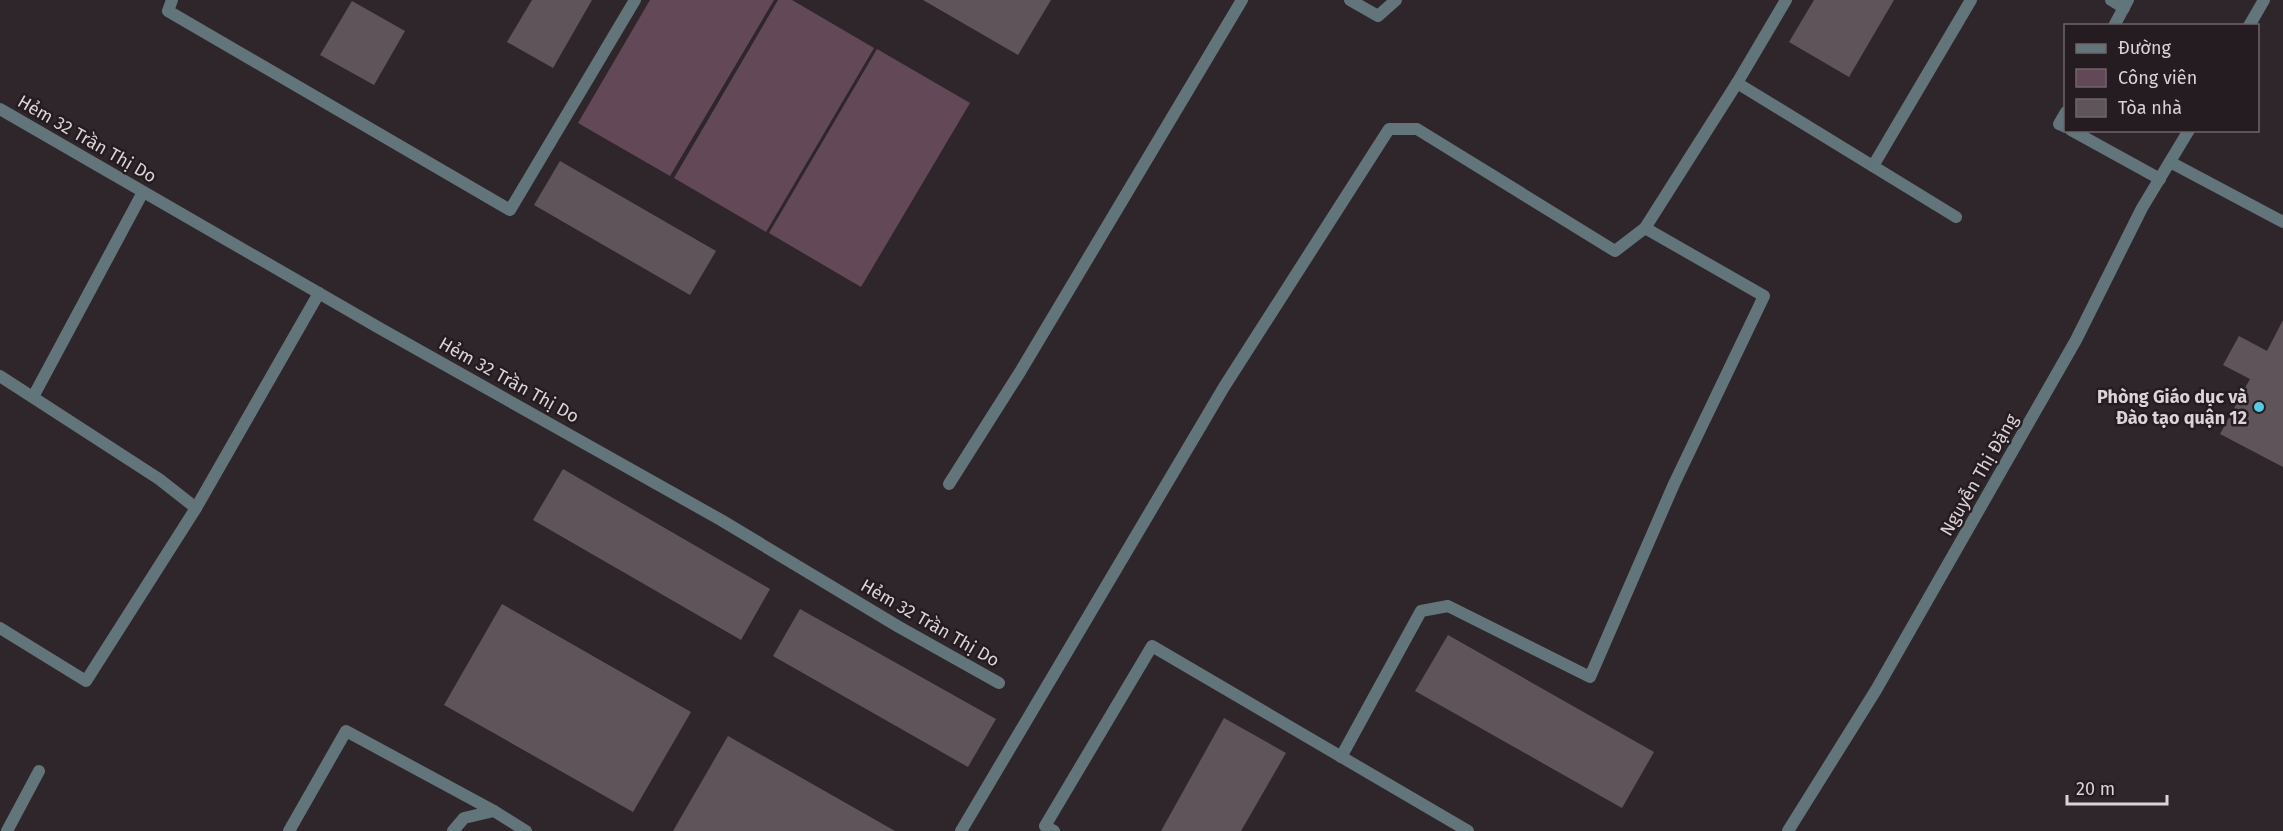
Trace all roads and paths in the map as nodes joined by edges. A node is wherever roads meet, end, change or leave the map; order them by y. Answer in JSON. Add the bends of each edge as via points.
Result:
{"nodes":[{"id":1,"x":172,"y":0,"type":"edge"},
{"id":2,"x":635,"y":0,"type":"edge"},
{"id":3,"x":1242,"y":0,"type":"edge"},
{"id":4,"x":1350,"y":0,"type":"edge"},
{"id":5,"x":1396,"y":0,"type":"edge"},
{"id":6,"x":1786,"y":0,"type":"edge"},
{"id":7,"x":1971,"y":0,"type":"edge"},
{"id":8,"x":2111,"y":0,"type":"edge"},
{"id":9,"x":2264,"y":0,"type":"edge"},
{"id":10,"x":2126,"y":4,"type":"edge"},
{"id":11,"x":2115,"y":24,"type":"edge"},
{"id":12,"x":2251,"y":24,"type":"edge"},
{"id":13,"x":1737,"y":83,"type":"junction"},
{"id":14,"x":0,"y":109,"type":"edge"},
{"id":15,"x":2064,"y":115,"type":"edge"},
{"id":16,"x":2064,"y":127,"type":"edge"},
{"id":17,"x":2075,"y":132,"type":"edge"},
{"id":18,"x":2188,"y":132,"type":"edge"},
{"id":19,"x":2170,"y":162,"type":"junction"},
{"id":20,"x":1873,"y":166,"type":"junction"},
{"id":21,"x":2160,"y":179,"type":"junction"},
{"id":22,"x":143,"y":192,"type":"junction"},
{"id":23,"x":1956,"y":217,"type":"dead end"},
{"id":24,"x":2283,"y":222,"type":"edge"},
{"id":25,"x":1645,"y":228,"type":"junction"},
{"id":26,"x":319,"y":293,"type":"junction"},
{"id":27,"x":0,"y":376,"type":"edge"},
{"id":28,"x":33,"y":397,"type":"junction"},
{"id":29,"x":949,"y":484,"type":"dead end"},
{"id":30,"x":196,"y":508,"type":"junction"},
{"id":31,"x":0,"y":628,"type":"edge"},
{"id":32,"x":999,"y":683,"type":"dead end"},
{"id":33,"x":1341,"y":757,"type":"junction"},
{"id":34,"x":39,"y":771,"type":"dead end"},
{"id":35,"x":494,"y":811,"type":"junction"},
{"id":36,"x":7,"y":831,"type":"edge"},
{"id":37,"x":289,"y":831,"type":"edge"},
{"id":38,"x":453,"y":831,"type":"edge"},
{"id":39,"x":526,"y":831,"type":"edge"},
{"id":40,"x":961,"y":831,"type":"edge"},
{"id":41,"x":1054,"y":831,"type":"edge"},
{"id":42,"x":1468,"y":831,"type":"edge"},
{"id":43,"x":1788,"y":831,"type":"edge"}],
"edges":[{"from":1,"to":2,"type":"street","via":[[168,11],[510,210]]},
{"from":3,"to":29,"type":"street"},
{"from":4,"to":5,"type":"street","via":[[1378,16]]},
{"from":6,"to":13,"type":"street"},
{"from":7,"to":20,"type":"street"},
{"from":8,"to":10,"type":"street"},
{"from":9,"to":12,"type":"street"},
{"from":10,"to":11,"type":"street"},
{"from":13,"to":20,"type":"street"},
{"from":13,"to":25,"type":"street"},
{"from":14,"to":22,"type":"street","name":"Hẻm 32 Trần Thị Do"},
{"from":15,"to":16,"type":"street","via":[[2059,124]]},
{"from":17,"to":21,"type":"street"},
{"from":18,"to":19,"type":"street","name":"Nguyễn Thị Đặng"},
{"from":19,"to":21,"type":"street","name":"Nguyễn Thị Đặng"},
{"from":19,"to":24,"type":"street"},
{"from":20,"to":23,"type":"street"},
{"from":21,"to":43,"type":"street","name":"Nguyễn Thị Đặng","via":[[2076,340],[1953,557]]},
{"from":22,"to":26,"type":"street","name":"Hẻm 32 Trần Thị Do"},
{"from":22,"to":28,"type":"street"},
{"from":25,"to":33,"type":"street","via":[[1764,296],[1674,484],[1590,677],[1448,606],[1421,611]]},
{"from":25,"to":40,"type":"street","via":[[1615,251],[1418,129],[1389,129],[1224,387]]},
{"from":26,"to":30,"type":"street"},
{"from":26,"to":32,"type":"street","name":"Hẻm 32 Trần Thị Do","via":[[721,520]]},
{"from":27,"to":28,"type":"street"},
{"from":28,"to":30,"type":"street","via":[[159,479]]},
{"from":30,"to":31,"type":"street","via":[[87,681]]},
{"from":33,"to":41,"type":"street","via":[[1152,646],[1045,826]]},
{"from":33,"to":42,"type":"street"},
{"from":34,"to":36,"type":"street"},
{"from":35,"to":37,"type":"street","via":[[346,730]]},
{"from":35,"to":38,"type":"street","via":[[464,818]]},
{"from":35,"to":39,"type":"street"}]}
